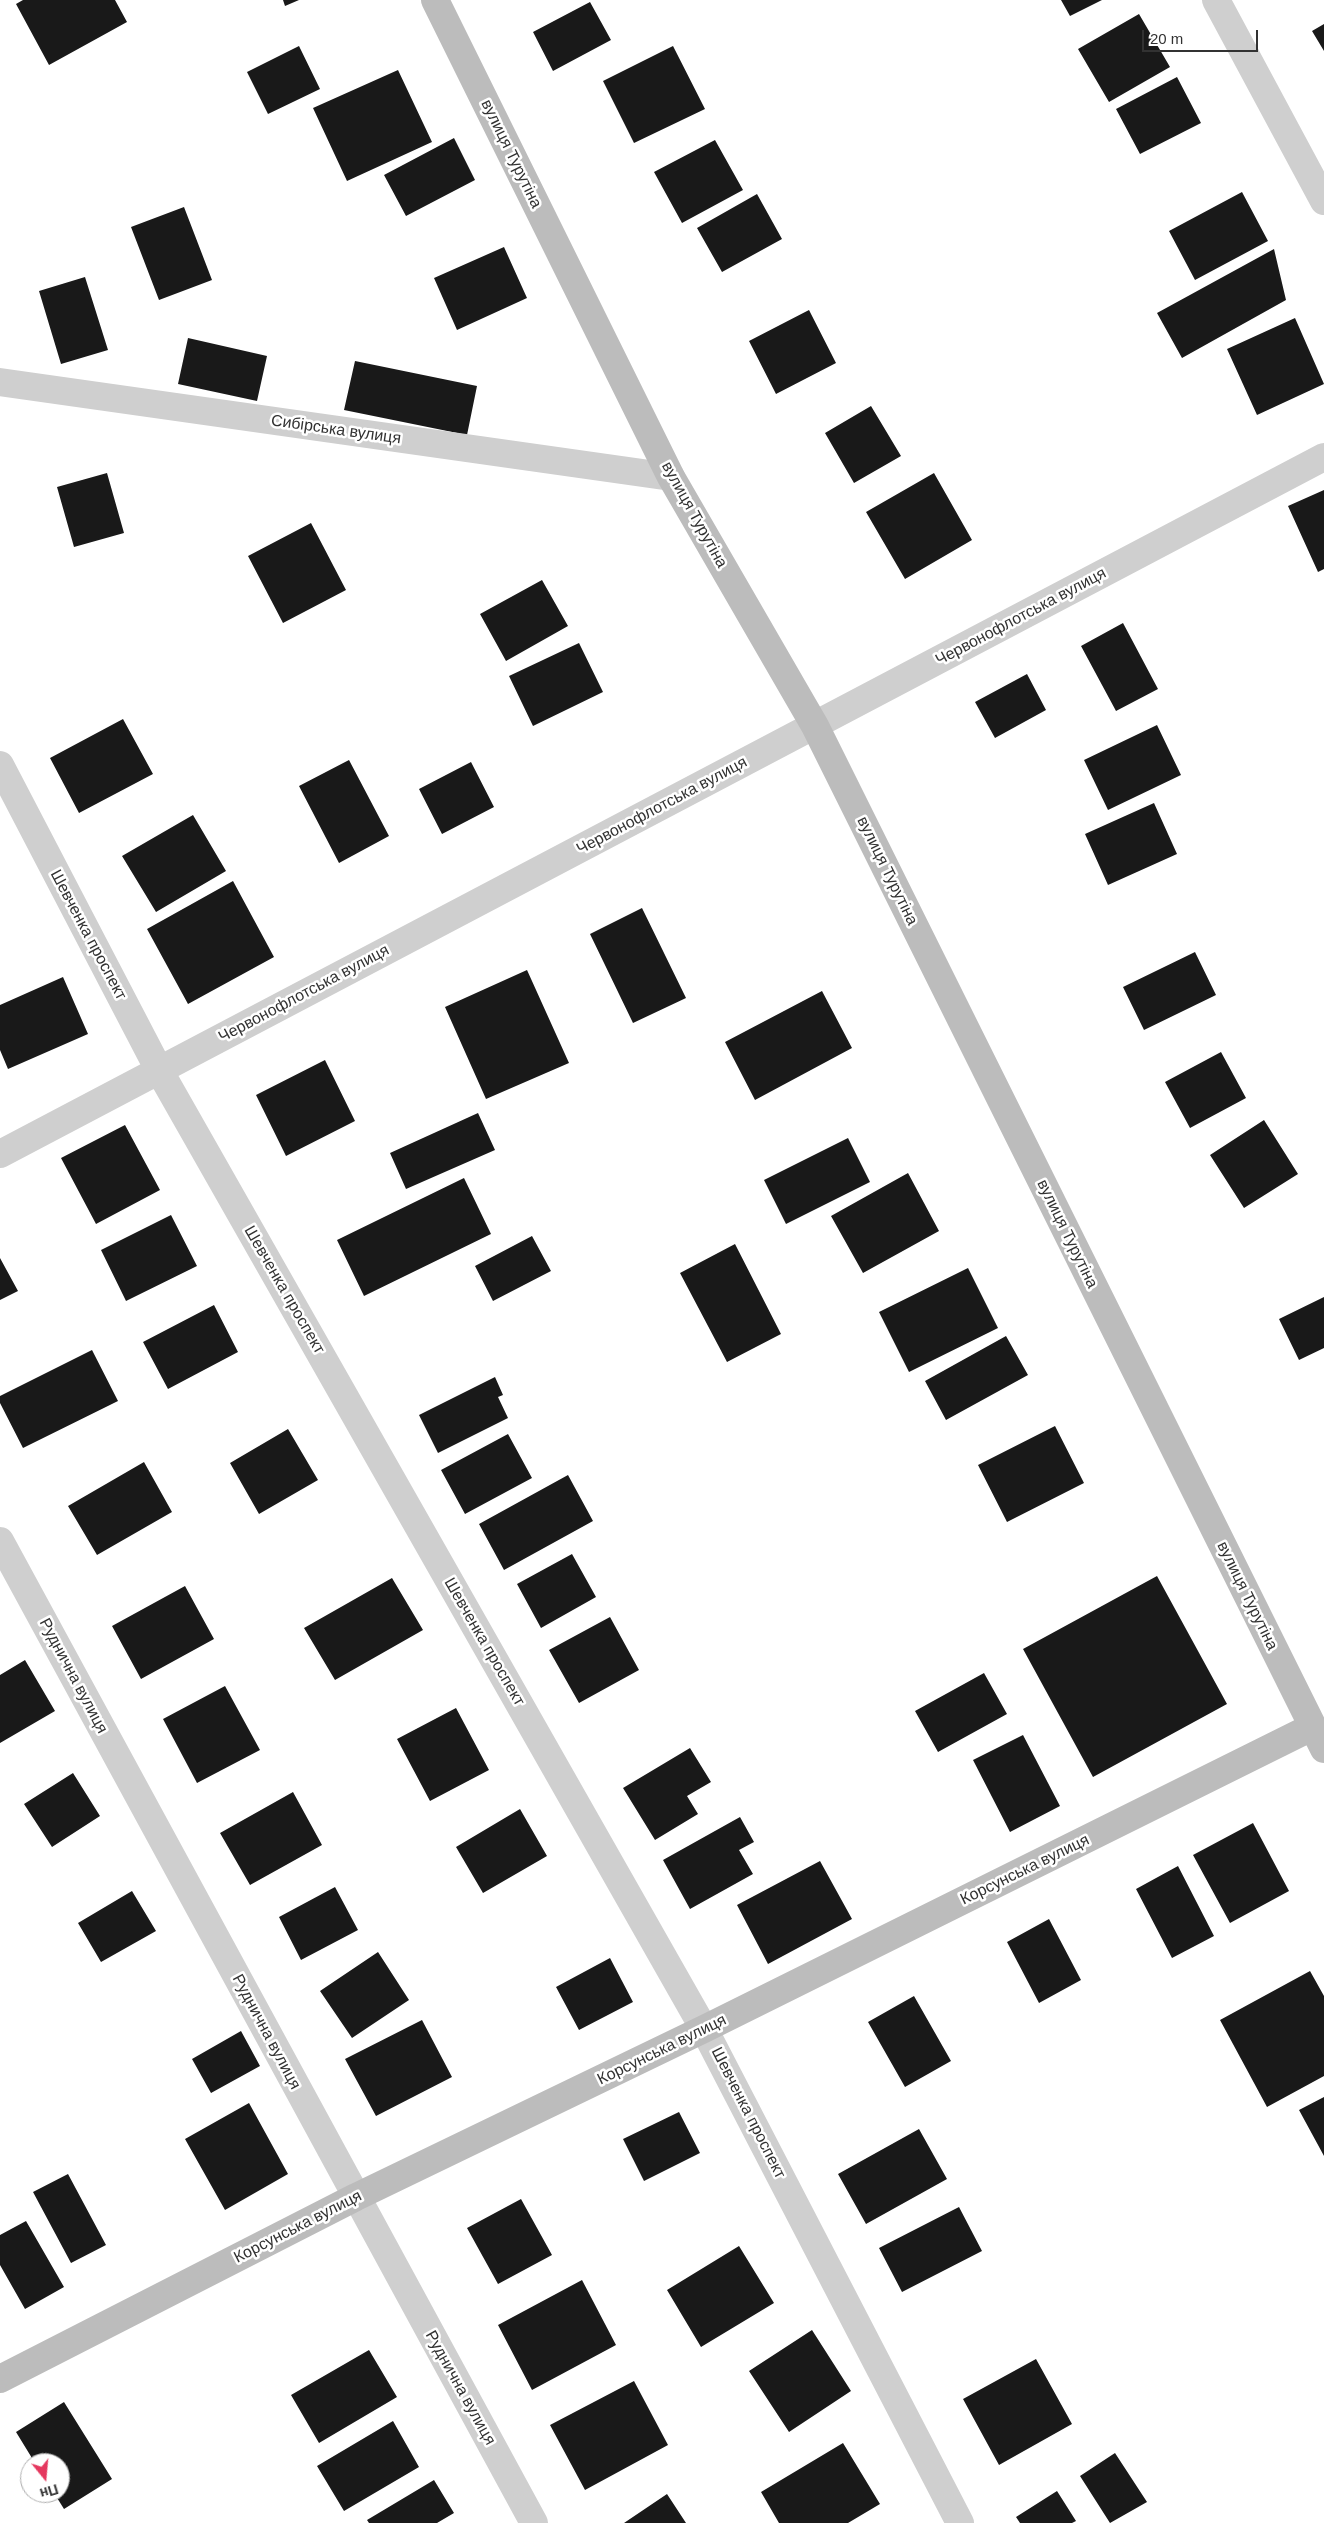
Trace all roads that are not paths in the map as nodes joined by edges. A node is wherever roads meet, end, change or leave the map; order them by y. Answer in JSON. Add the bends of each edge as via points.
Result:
{"nodes":[{"id":1,"x":436,"y":0,"type":"edge"},
{"id":2,"x":1216,"y":0,"type":"edge"},
{"id":3,"x":1324,"y":201,"type":"edge"},
{"id":4,"x":0,"y":382,"type":"edge"},
{"id":5,"x":1324,"y":457,"type":"edge"},
{"id":6,"x":671,"y":477,"type":"junction"},
{"id":7,"x":815,"y":726,"type":"junction"},
{"id":8,"x":0,"y":766,"type":"edge"},
{"id":9,"x":159,"y":1070,"type":"junction"},
{"id":10,"x":0,"y":1154,"type":"edge"},
{"id":11,"x":0,"y":1541,"type":"edge"},
{"id":12,"x":1320,"y":1733,"type":"edge"},
{"id":13,"x":704,"y":2029,"type":"junction"},
{"id":14,"x":356,"y":2197,"type":"junction"},
{"id":15,"x":0,"y":2379,"type":"edge"},
{"id":16,"x":534,"y":2523,"type":"edge"},
{"id":17,"x":960,"y":2523,"type":"edge"}],
"edges":[{"from":1,"to":6,"type":"street","name":"вулиця Турутіна"},
{"from":2,"to":3,"type":"street"},
{"from":4,"to":6,"type":"street","name":"Сибірська вулиця"},
{"from":5,"to":7,"type":"street","name":"Червонофлотська вулиця"},
{"from":6,"to":7,"type":"street","name":"вулиця Турутіна"},
{"from":7,"to":9,"type":"street","name":"Червонофлотська вулиця"},
{"from":7,"to":12,"type":"street","name":"вулиця Турутіна"},
{"from":8,"to":9,"type":"street","name":"Шевченка проспект"},
{"from":9,"to":10,"type":"street","name":"Червонофлотська вулиця"},
{"from":9,"to":13,"type":"street","name":"Шевченка проспект"},
{"from":11,"to":14,"type":"street","name":"Руднична вулиця"},
{"from":12,"to":13,"type":"street","name":"Корсунська вулиця"},
{"from":13,"to":14,"type":"street","name":"Корсунська вулиця"},
{"from":13,"to":17,"type":"street","name":"Шевченка проспект"},
{"from":14,"to":15,"type":"street","name":"Корсунська вулиця"},
{"from":14,"to":16,"type":"street","name":"Руднична вулиця"}]}
